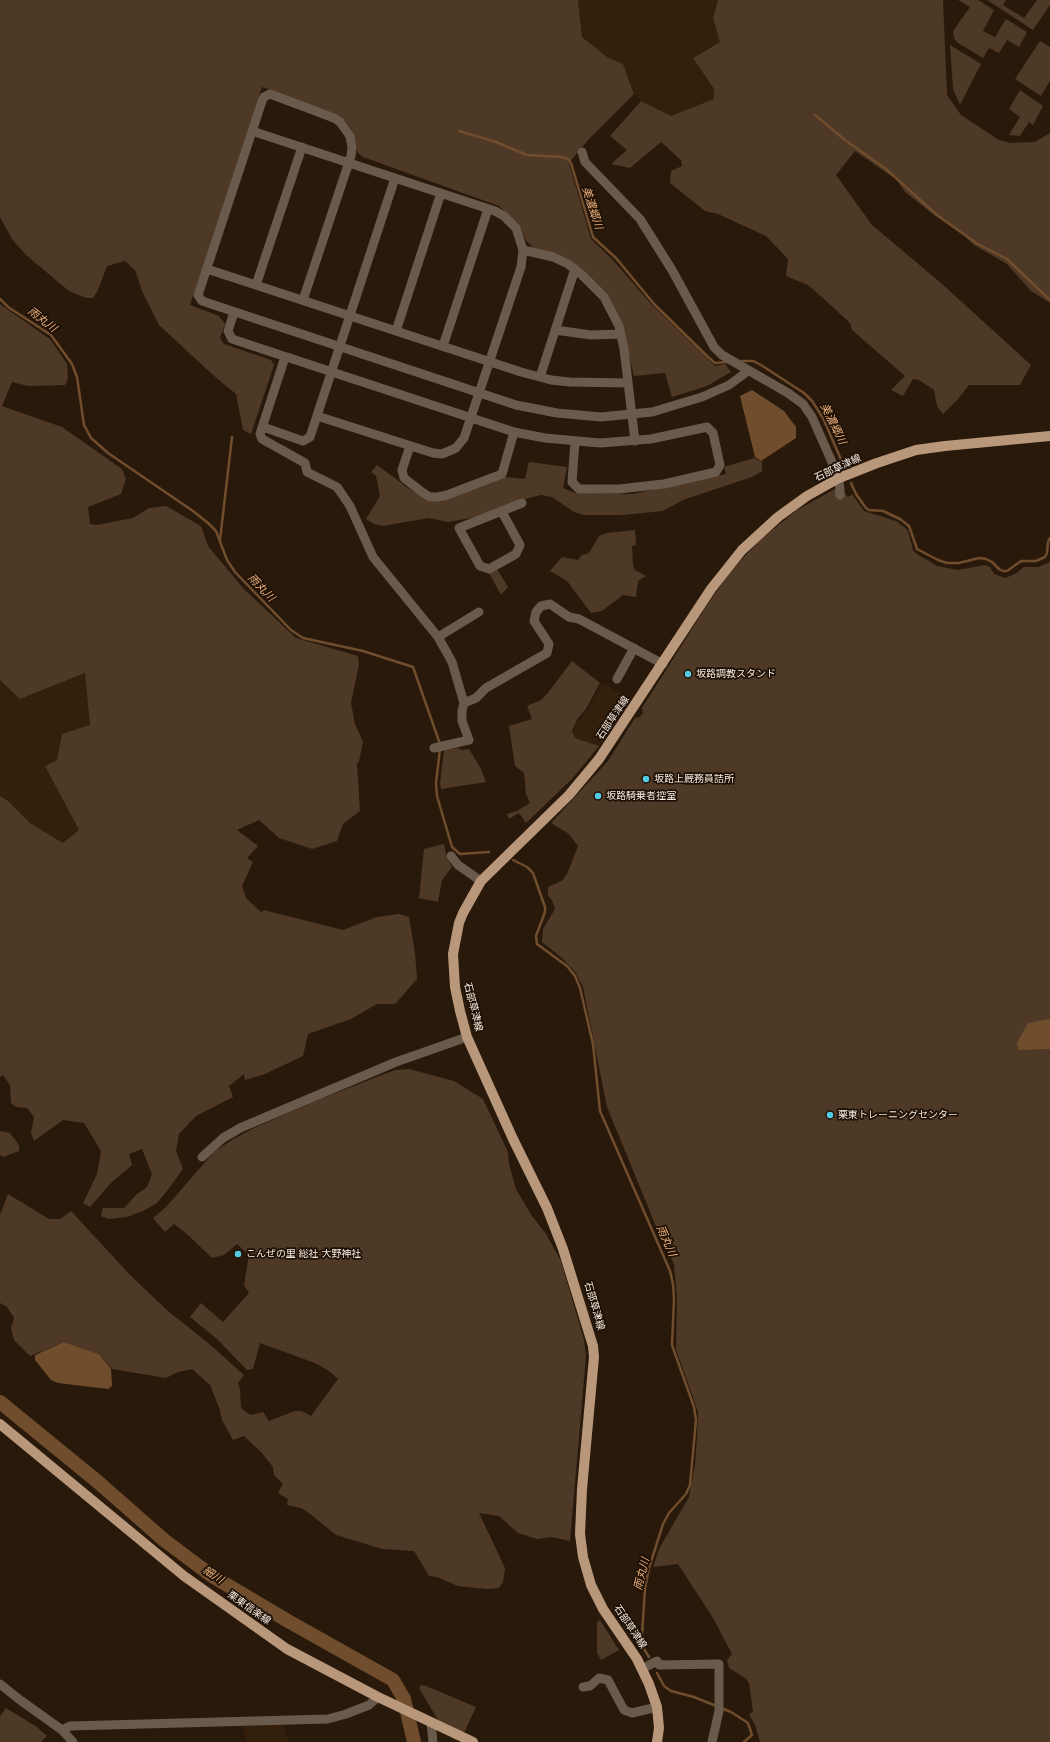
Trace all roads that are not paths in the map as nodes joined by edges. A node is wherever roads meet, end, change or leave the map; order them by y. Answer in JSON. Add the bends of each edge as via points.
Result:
{"nodes":[{"id":1,"x":252,"y":131,"type":"junction"},
{"id":2,"x":302,"y":147,"type":"junction"},
{"id":3,"x":582,"y":152,"type":"dead end"},
{"id":4,"x":348,"y":163,"type":"junction"},
{"id":5,"x":395,"y":178,"type":"junction"},
{"id":6,"x":441,"y":193,"type":"junction"},
{"id":7,"x":488,"y":209,"type":"junction"},
{"id":8,"x":523,"y":250,"type":"junction"},
{"id":9,"x":207,"y":269,"type":"junction"},
{"id":10,"x":575,"y":269,"type":"junction"},
{"id":11,"x":256,"y":285,"type":"junction"},
{"id":12,"x":303,"y":300,"type":"junction"},
{"id":13,"x":234,"y":312,"type":"junction"},
{"id":14,"x":349,"y":316,"type":"junction"},
{"id":15,"x":555,"y":330,"type":"junction"},
{"id":16,"x":396,"y":331,"type":"junction"},
{"id":17,"x":621,"y":334,"type":"junction"},
{"id":18,"x":443,"y":346,"type":"junction"},
{"id":19,"x":340,"y":347,"type":"junction"},
{"id":20,"x":285,"y":357,"type":"junction"},
{"id":21,"x":489,"y":361,"type":"junction"},
{"id":22,"x":748,"y":371,"type":"junction"},
{"id":23,"x":332,"y":372,"type":"junction"},
{"id":24,"x":540,"y":377,"type":"junction"},
{"id":25,"x":628,"y":383,"type":"junction"},
{"id":26,"x":479,"y":393,"type":"junction"},
{"id":27,"x":631,"y":415,"type":"junction"},
{"id":28,"x":317,"y":416,"type":"junction"},
{"id":29,"x":471,"y":418,"type":"junction"},
{"id":30,"x":262,"y":427,"type":"junction"},
{"id":31,"x":514,"y":432,"type":"junction"},
{"id":32,"x":1050,"y":436,"type":"edge"},
{"id":33,"x":635,"y":440,"type":"junction"},
{"id":34,"x":575,"y":442,"type":"junction"},
{"id":35,"x":410,"y":446,"type":"junction"},
{"id":36,"x":840,"y":478,"type":"junction"},
{"id":37,"x":840,"y":495,"type":"dead end"},
{"id":38,"x":522,"y":503,"type":"dead end"},
{"id":39,"x":502,"y":512,"type":"junction"},
{"id":40,"x":479,"y":612,"type":"dead end"},
{"id":41,"x":438,"y":637,"type":"junction"},
{"id":42,"x":634,"y":648,"type":"junction"},
{"id":43,"x":663,"y":664,"type":"junction"},
{"id":44,"x":617,"y":679,"type":"dead end"},
{"id":45,"x":464,"y":703,"type":"junction"},
{"id":46,"x":438,"y":748,"type":"dead end"},
{"id":47,"x":450,"y":856,"type":"dead end"},
{"id":48,"x":481,"y":881,"type":"junction"},
{"id":49,"x":467,"y":1037,"type":"junction"},
{"id":50,"x":202,"y":1157,"type":"dead end"},
{"id":51,"x":0,"y":1424,"type":"edge"},
{"id":52,"x":642,"y":1669,"type":"junction"},
{"id":53,"x":0,"y":1684,"type":"edge"},
{"id":54,"x":582,"y":1687,"type":"dead end"},
{"id":55,"x":382,"y":1699,"type":"junction"},
{"id":56,"x":657,"y":1707,"type":"junction"},
{"id":57,"x":428,"y":1722,"type":"junction"},
{"id":58,"x":62,"y":1730,"type":"junction"},
{"id":59,"x":73,"y":1742,"type":"edge"},
{"id":60,"x":433,"y":1742,"type":"edge"},
{"id":61,"x":473,"y":1742,"type":"edge"},
{"id":62,"x":657,"y":1742,"type":"edge"},
{"id":63,"x":712,"y":1742,"type":"edge"}],
"edges":[{"from":1,"to":2,"type":"street"},
{"from":1,"to":4,"type":"street","via":[[262,100],[270,94],[340,122],[350,136],[352,148]]},
{"from":1,"to":9,"type":"street"},
{"from":2,"to":4,"type":"street"},
{"from":2,"to":11,"type":"street"},
{"from":3,"to":22,"type":"street","via":[[585,162],[640,219],[672,270],[714,347]]},
{"from":4,"to":5,"type":"street"},
{"from":4,"to":12,"type":"street"},
{"from":5,"to":6,"type":"street"},
{"from":5,"to":14,"type":"street"},
{"from":6,"to":7,"type":"street"},
{"from":6,"to":16,"type":"street"},
{"from":7,"to":8,"type":"street","via":[[504,216],[516,228]]},
{"from":7,"to":18,"type":"street"},
{"from":8,"to":10,"type":"street","via":[[553,257]]},
{"from":8,"to":21,"type":"street","via":[[521,267]]},
{"from":9,"to":11,"type":"street"},
{"from":9,"to":13,"type":"street","via":[[198,295],[202,301]]},
{"from":10,"to":15,"type":"street"},
{"from":10,"to":17,"type":"street","via":[[604,297]]},
{"from":11,"to":12,"type":"street"},
{"from":12,"to":14,"type":"street"},
{"from":13,"to":19,"type":"street"},
{"from":13,"to":20,"type":"street","via":[[228,331],[232,339]]},
{"from":14,"to":16,"type":"street"},
{"from":14,"to":19,"type":"street"},
{"from":15,"to":17,"type":"street","via":[[591,335]]},
{"from":15,"to":24,"type":"street"},
{"from":16,"to":18,"type":"street"},
{"from":17,"to":25,"type":"street"},
{"from":18,"to":21,"type":"street"},
{"from":19,"to":23,"type":"street"},
{"from":19,"to":26,"type":"street"},
{"from":20,"to":23,"type":"street"},
{"from":20,"to":30,"type":"street"},
{"from":21,"to":24,"type":"street"},
{"from":21,"to":26,"type":"street"},
{"from":22,"to":27,"type":"street","via":[[729,385],[702,397],[675,406]]},
{"from":22,"to":36,"type":"street","via":[[803,404],[812,417]]},
{"from":23,"to":28,"type":"street"},
{"from":23,"to":29,"type":"street"},
{"from":24,"to":25,"type":"street","via":[[570,382]]},
{"from":25,"to":27,"type":"street"},
{"from":26,"to":27,"type":"street","via":[[516,405],[557,413],[601,417]]},
{"from":26,"to":29,"type":"street"},
{"from":27,"to":33,"type":"street"},
{"from":28,"to":30,"type":"street","via":[[310,437],[303,441]]},
{"from":28,"to":35,"type":"street"},
{"from":29,"to":31,"type":"street"},
{"from":29,"to":35,"type":"street","via":[[460,444],[448,452],[433,454]]},
{"from":30,"to":41,"type":"street","via":[[262,439],[305,463],[307,472],[338,487],[374,557]]},
{"from":31,"to":34,"type":"street"},
{"from":31,"to":35,"type":"street","via":[[502,474],[438,497],[430,497],[404,478],[402,470]]},
{"from":32,"to":36,"type":"main road","name":"石部草津線","via":[[916,450]]},
{"from":33,"to":34,"type":"street"},
{"from":33,"to":34,"type":"street","via":[[652,439],[707,427],[713,433],[720,465],[716,472],[664,484],[619,489],[579,489],[572,482]]},
{"from":36,"to":37,"type":"street"},
{"from":36,"to":43,"type":"main road","name":"石部草津線","via":[[778,517],[742,550],[712,589]]},
{"from":38,"to":39,"type":"street"},
{"from":39,"to":39,"type":"street","via":[[459,528],[480,566],[489,569],[516,554],[520,545]]},
{"from":40,"to":41,"type":"street"},
{"from":41,"to":45,"type":"street","via":[[452,662]]},
{"from":42,"to":43,"type":"street"},
{"from":42,"to":44,"type":"street"},
{"from":42,"to":45,"type":"street","via":[[579,619],[569,617],[550,604],[541,606],[534,621],[548,644],[547,653]]},
{"from":43,"to":48,"type":"main road","name":"石部草津線","via":[[599,759],[569,795]]},
{"from":45,"to":46,"type":"street","via":[[462,721],[470,740]]},
{"from":47,"to":48,"type":"street"},
{"from":48,"to":49,"type":"main road","name":"石部草津線","via":[[459,923],[453,954],[455,987]]},
{"from":49,"to":50,"type":"street","via":[[396,1062],[254,1122],[223,1138]]},
{"from":49,"to":52,"type":"main road","name":"石部草津線","via":[[547,1208],[563,1248],[588,1328],[594,1357],[582,1489],[580,1534],[583,1557],[594,1591]]},
{"from":51,"to":55,"type":"main road","name":"栗東信楽線","via":[[184,1576],[241,1618],[287,1649]]},
{"from":52,"to":56,"type":"main road","name":"石部草津線"},
{"from":52,"to":63,"type":"street","via":[[656,1661],[659,1665],[718,1664],[719,1707]]},
{"from":53,"to":58,"type":"street"},
{"from":54,"to":56,"type":"street","via":[[590,1686],[599,1678],[608,1680],[624,1710],[632,1714]]},
{"from":55,"to":57,"type":"main road","name":"栗東信楽線"},
{"from":55,"to":58,"type":"street","via":[[328,1719],[70,1726]]},
{"from":56,"to":62,"type":"main road","name":"石部草津線"},
{"from":57,"to":60,"type":"street"},
{"from":57,"to":61,"type":"main road","name":"栗東信楽線"},
{"from":58,"to":59,"type":"street"}]}
